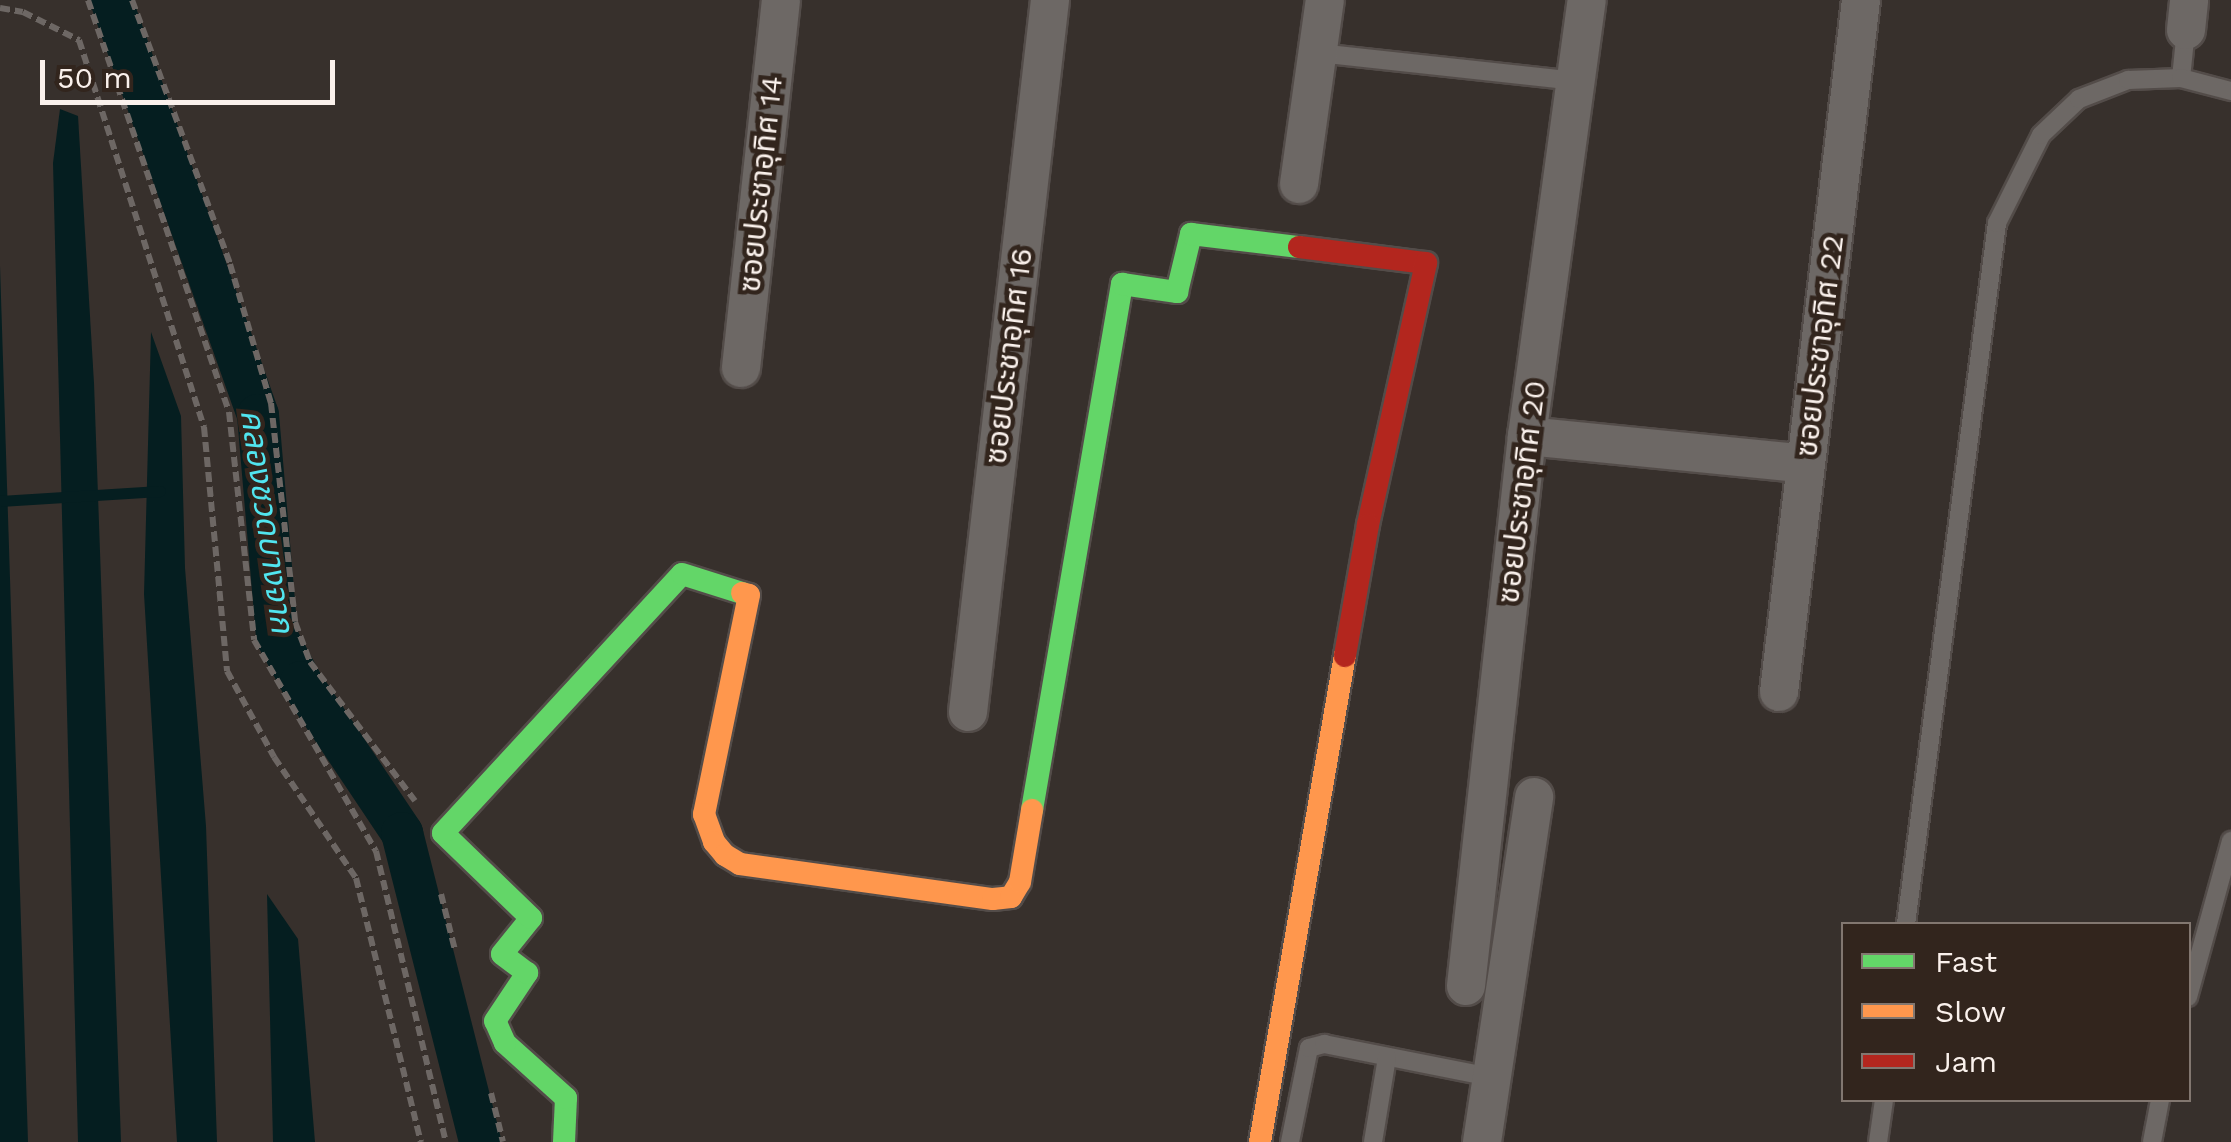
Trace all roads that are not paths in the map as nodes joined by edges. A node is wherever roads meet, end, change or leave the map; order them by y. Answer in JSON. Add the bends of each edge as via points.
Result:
{"nodes":[{"id":1,"x":780,"y":0,"type":"edge"},
{"id":2,"x":1050,"y":0,"type":"edge"},
{"id":3,"x":1325,"y":0,"type":"edge"},
{"id":4,"x":1587,"y":0,"type":"edge"},
{"id":5,"x":1861,"y":0,"type":"edge"},
{"id":6,"x":2188,"y":15,"type":"edge"},
{"id":7,"x":1318,"y":53,"type":"junction"},
{"id":8,"x":2181,"y":78,"type":"junction"},
{"id":9,"x":1576,"y":81,"type":"junction"},
{"id":10,"x":2231,"y":91,"type":"edge"},
{"id":11,"x":1299,"y":184,"type":"dead end"},
{"id":12,"x":740,"y":368,"type":"dead end"},
{"id":13,"x":1528,"y":436,"type":"junction"},
{"id":14,"x":1806,"y":464,"type":"junction"},
{"id":15,"x":1779,"y":692,"type":"dead end"},
{"id":16,"x":968,"y":712,"type":"dead end"},
{"id":17,"x":1534,"y":797,"type":"dead end"},
{"id":18,"x":2231,"y":841,"type":"edge"},
{"id":19,"x":1906,"y":922,"type":"edge"},
{"id":20,"x":1466,"y":986,"type":"dead end"},
{"id":21,"x":2191,"y":986,"type":"edge"},
{"id":22,"x":1387,"y":1057,"type":"junction"},
{"id":23,"x":1490,"y":1077,"type":"junction"},
{"id":24,"x":1884,"y":1102,"type":"edge"},
{"id":25,"x":2160,"y":1102,"type":"edge"},
{"id":26,"x":564,"y":1142,"type":"edge"},
{"id":27,"x":1260,"y":1142,"type":"edge"},
{"id":28,"x":1290,"y":1142,"type":"edge"},
{"id":29,"x":1373,"y":1142,"type":"edge"},
{"id":30,"x":1482,"y":1142,"type":"edge"},
{"id":31,"x":1878,"y":1142,"type":"edge"},
{"id":32,"x":2152,"y":1142,"type":"edge"}],
"edges":[{"from":1,"to":12,"type":"street","name":"ซอยประชาอุทิศ 14"},
{"from":2,"to":16,"type":"street","name":"ซอยประชาอุทิศ 16"},
{"from":3,"to":7,"type":"street"},
{"from":4,"to":9,"type":"street","name":"ซอยประชาอุทิศ 20"},
{"from":5,"to":14,"type":"street","name":"ซอยประชาอุทิศ 22"},
{"from":6,"to":8,"type":"lane"},
{"from":7,"to":9,"type":"lane"},
{"from":7,"to":11,"type":"street"},
{"from":8,"to":10,"type":"lane"},
{"from":8,"to":19,"type":"lane","via":[[2128,80],[2079,99],[2041,135],[1997,223]]},
{"from":9,"to":13,"type":"street","name":"ซอยประชาอุทิศ 20"},
{"from":13,"to":14,"type":"street"},
{"from":13,"to":20,"type":"street","name":"ซอยประชาอุทิศ 20"},
{"from":14,"to":15,"type":"street","name":"ซอยประชาอุทิศ 22"},
{"from":17,"to":23,"type":"street"},
{"from":18,"to":21,"type":"lane"},
{"from":22,"to":23,"type":"lane"},
{"from":22,"to":28,"type":"lane","via":[[1324,1044],[1309,1048]]},
{"from":22,"to":29,"type":"lane"},
{"from":23,"to":30,"type":"street"},
{"from":24,"to":31,"type":"lane"},
{"from":25,"to":32,"type":"lane"},
{"from":26,"to":27,"type":"street","via":[[566,1098],[505,1043],[495,1021],[527,972],[502,954],[531,918],[443,833],[682,574],[750,595],[704,814],[725,855],[740,864],[1011,897],[1020,882],[1122,284],[1177,292],[1190,234],[1426,263],[1368,525]]}]}
